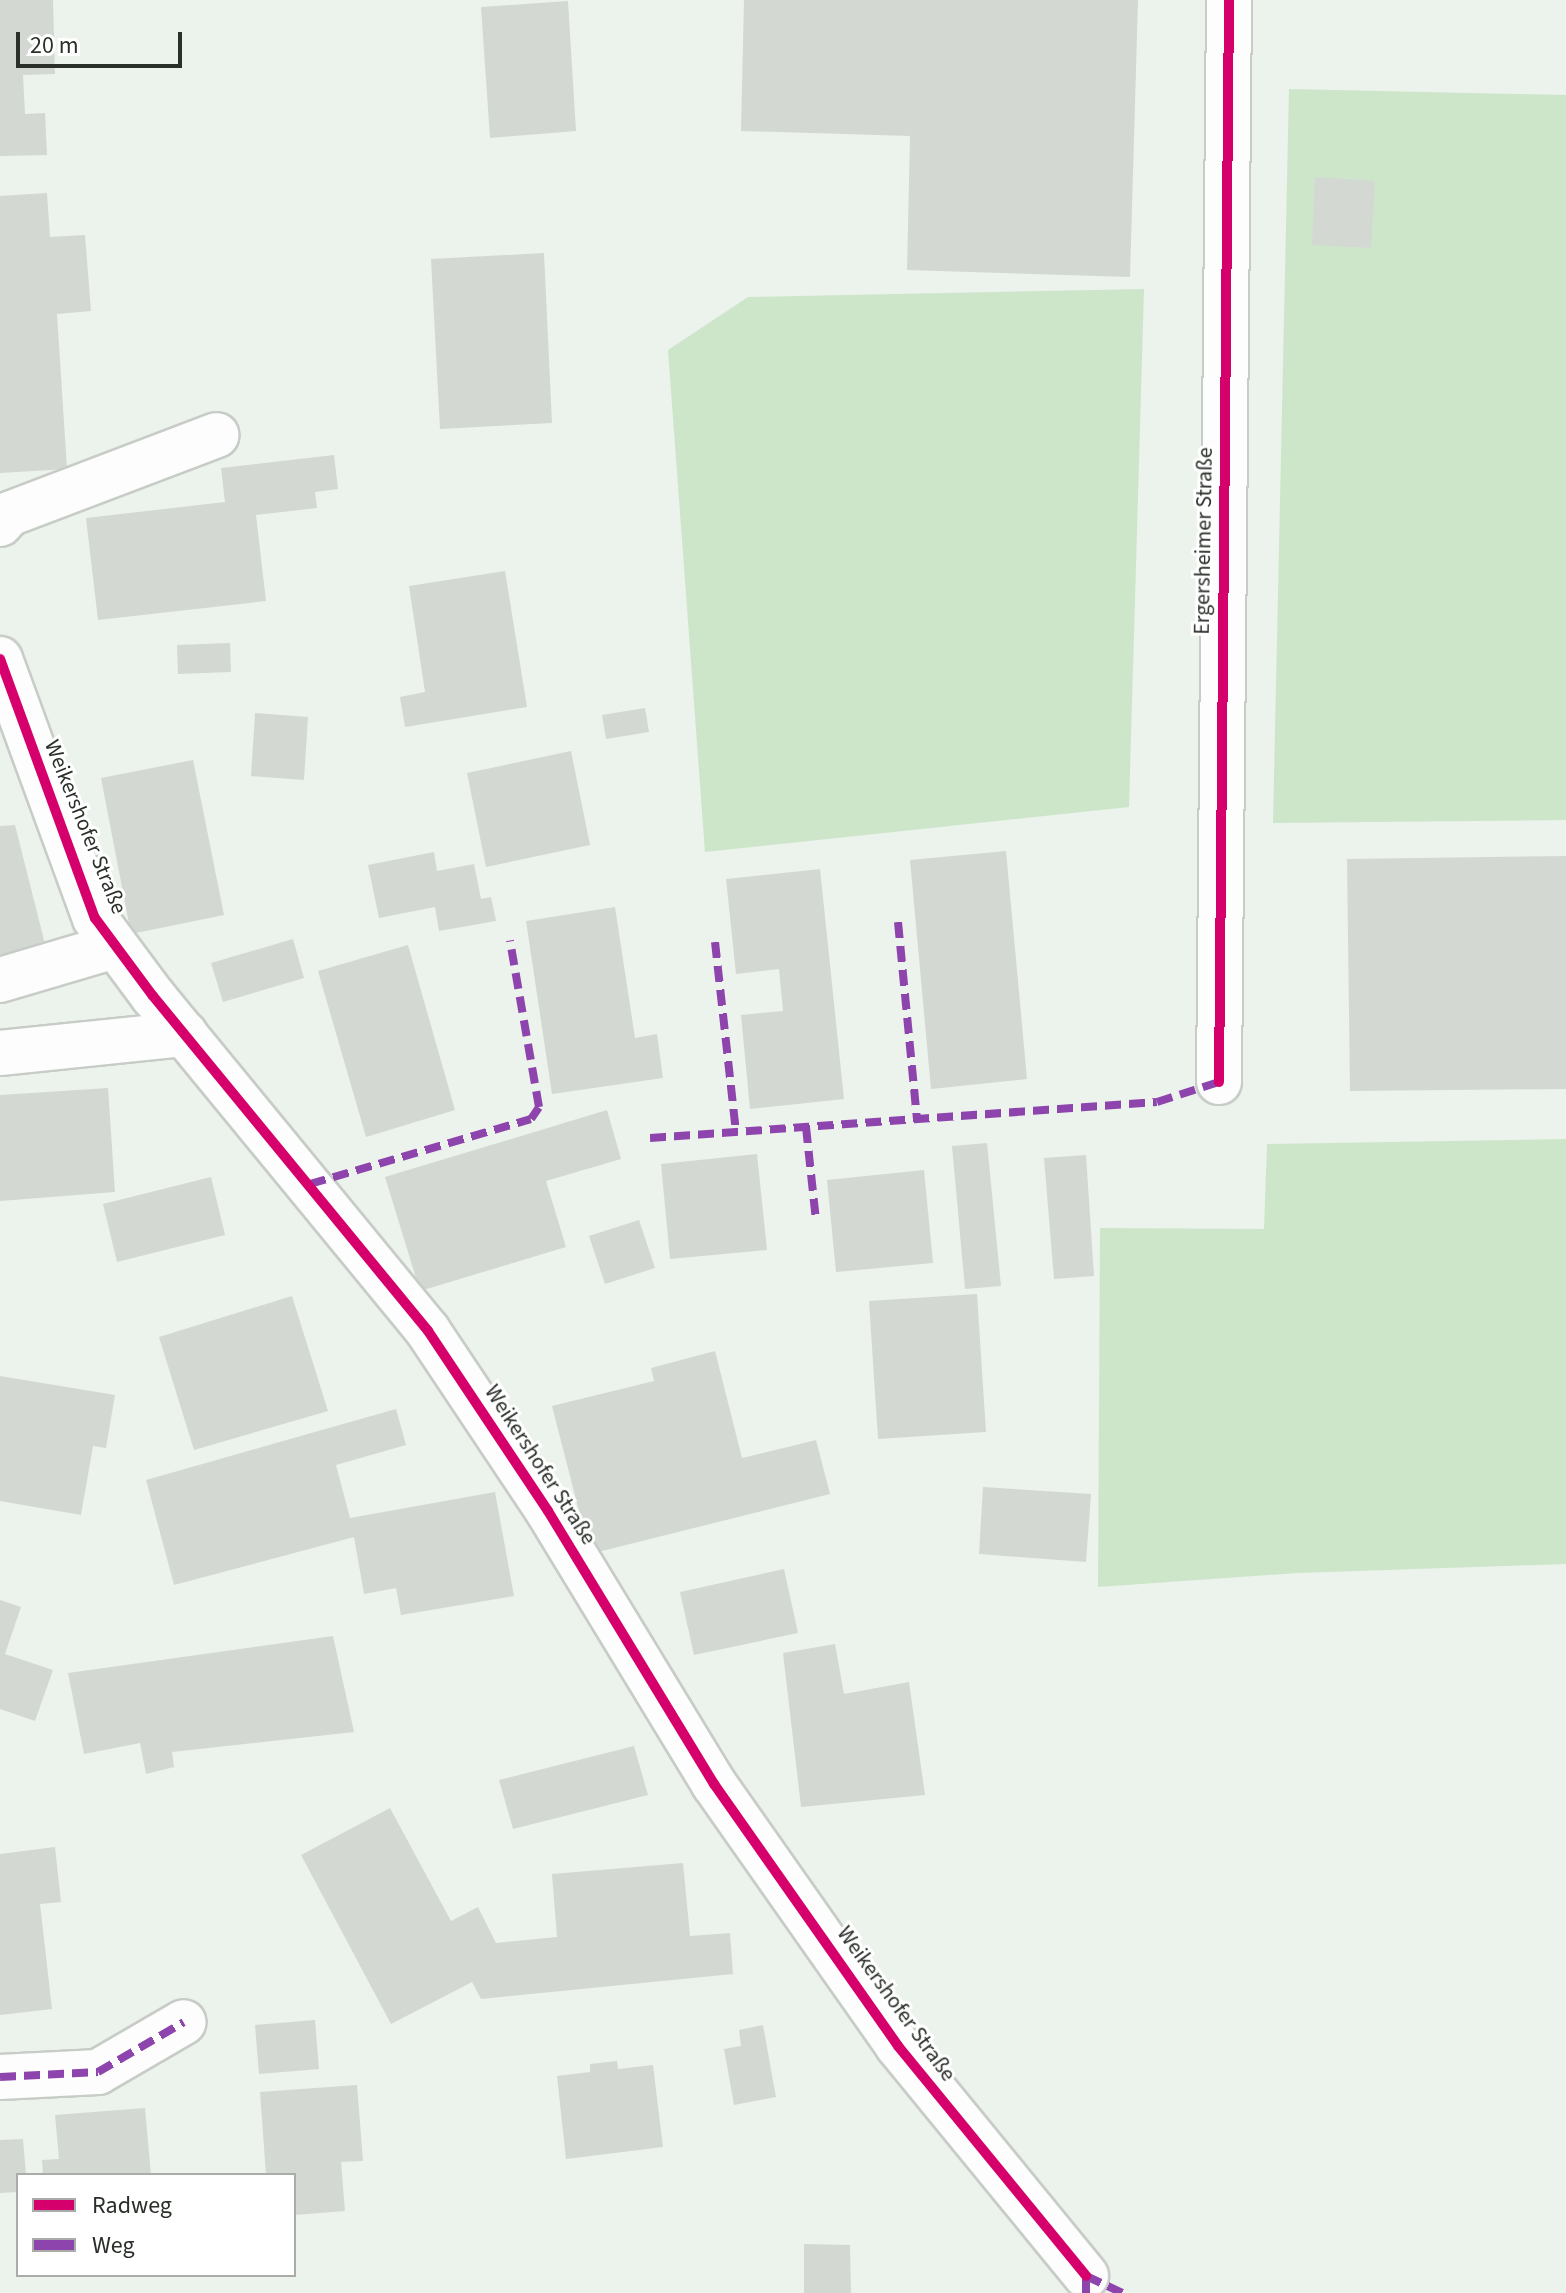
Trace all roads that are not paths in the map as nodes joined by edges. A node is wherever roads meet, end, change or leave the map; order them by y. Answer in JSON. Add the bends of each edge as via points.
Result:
{"nodes":[{"id":1,"x":1229,"y":0,"type":"edge"},
{"id":2,"x":217,"y":435,"type":"dead end"},
{"id":3,"x":0,"y":524,"type":"edge"},
{"id":4,"x":0,"y":659,"type":"edge"},
{"id":5,"x":115,"y":946,"type":"junction"},
{"id":6,"x":0,"y":980,"type":"edge"},
{"id":7,"x":185,"y":1034,"type":"junction"},
{"id":8,"x":0,"y":1053,"type":"edge"},
{"id":9,"x":1219,"y":1082,"type":"dead end"},
{"id":10,"x":184,"y":2022,"type":"dead end"},
{"id":11,"x":0,"y":2077,"type":"edge"},
{"id":12,"x":1086,"y":2276,"type":"dead end"}],
"edges":[{"from":1,"to":9,"type":"street","name":"Ergersheimer Straße"},
{"from":2,"to":3,"type":"street","via":[[9,514]]},
{"from":4,"to":5,"type":"street","name":"Weikershofer Straße","via":[[95,918]]},
{"from":5,"to":6,"type":"street"},
{"from":5,"to":7,"type":"street","name":"Weikershofer Straße"},
{"from":7,"to":8,"type":"street"},
{"from":7,"to":12,"type":"street","name":"Weikershofer Straße","via":[[428,1331],[548,1511],[714,1784],[898,2046]]},
{"from":10,"to":11,"type":"street","via":[[98,2072]]}]}
